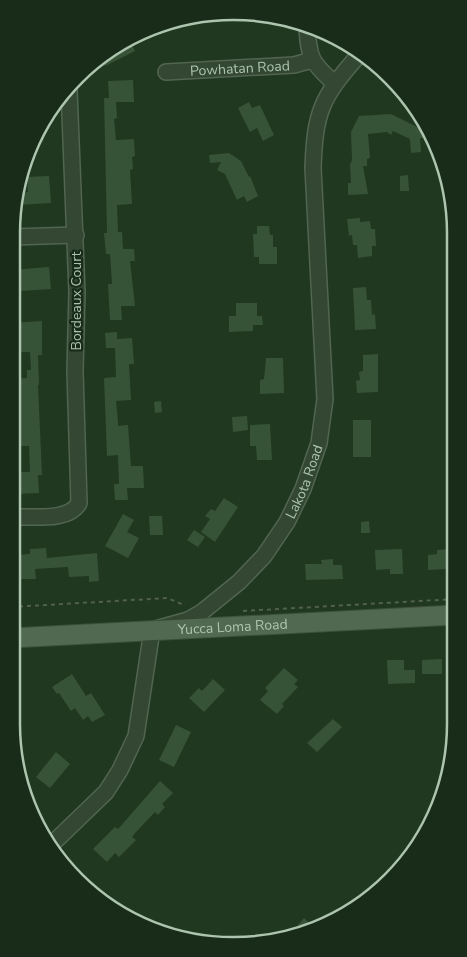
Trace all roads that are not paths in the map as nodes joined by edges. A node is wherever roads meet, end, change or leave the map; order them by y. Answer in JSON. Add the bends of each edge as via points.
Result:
{"nodes":[{"id":1,"x":307,"y":33,"type":"edge"},
{"id":2,"x":356,"y":59,"type":"edge"},
{"id":3,"x":312,"y":60,"type":"junction"},
{"id":4,"x":166,"y":72,"type":"dead end"},
{"id":5,"x":334,"y":83,"type":"junction"},
{"id":6,"x":69,"y":97,"type":"edge"},
{"id":7,"x":76,"y":235,"type":"junction"},
{"id":8,"x":20,"y":237,"type":"edge"},
{"id":9,"x":20,"y":517,"type":"edge"},
{"id":10,"x":447,"y":614,"type":"edge"},
{"id":11,"x":152,"y":630,"type":"junction"},
{"id":12,"x":20,"y":637,"type":"edge"},
{"id":13,"x":55,"y":841,"type":"edge"}],
"edges":[{"from":1,"to":3,"type":"street"},
{"from":2,"to":5,"type":"street"},
{"from":3,"to":4,"type":"street","name":"Powhatan Road","via":[[294,66]]},
{"from":3,"to":5,"type":"street"},
{"from":5,"to":11,"type":"street","name":"Lakota Road","via":[[314,130],[313,168],[325,398],[319,443],[287,522],[264,556],[206,610],[188,620]]},
{"from":6,"to":7,"type":"street","name":"Bordeaux Court"},
{"from":7,"to":8,"type":"street"},
{"from":7,"to":9,"type":"street","name":"Bordeaux Court","via":[[75,371],[79,503],[75,511],[65,515]]},
{"from":10,"to":11,"type":"main road","name":"Yucca Loma Road"},
{"from":11,"to":12,"type":"main road","name":"Yucca Loma Road"},
{"from":11,"to":13,"type":"street","via":[[136,736],[106,792]]}]}
